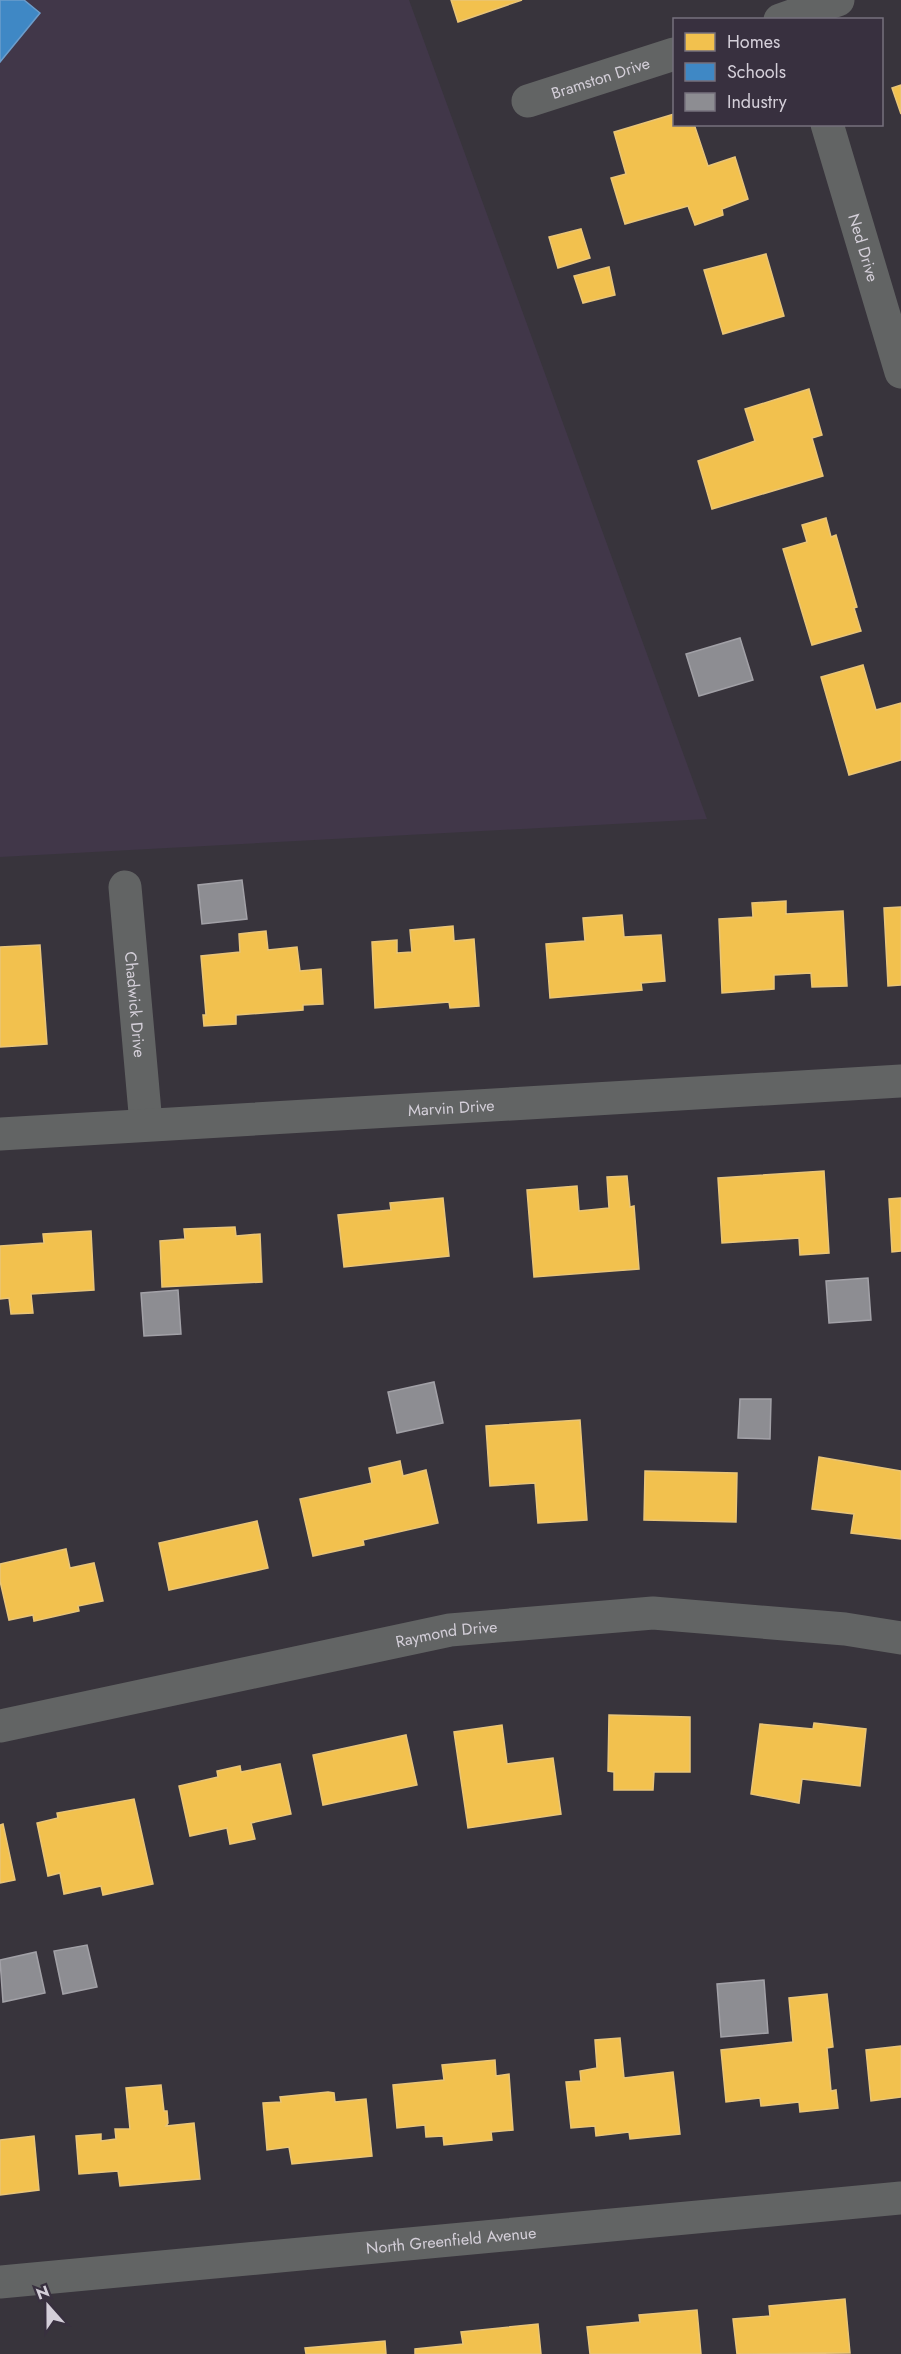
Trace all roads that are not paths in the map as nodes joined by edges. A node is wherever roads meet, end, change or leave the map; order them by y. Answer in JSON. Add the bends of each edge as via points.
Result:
{"nodes":[{"id":1,"x":838,"y":0,"type":"edge"},
{"id":2,"x":790,"y":18,"type":"edge"},
{"id":3,"x":673,"y":55,"type":"edge"},
{"id":4,"x":528,"y":101,"type":"dead end"},
{"id":5,"x":827,"y":126,"type":"edge"},
{"id":6,"x":901,"y":372,"type":"edge"},
{"id":7,"x":124,"y":887,"type":"dead end"},
{"id":8,"x":901,"y":1081,"type":"edge"},
{"id":9,"x":146,"y":1124,"type":"junction"},
{"id":10,"x":0,"y":1134,"type":"edge"},
{"id":11,"x":901,"y":1638,"type":"edge"},
{"id":12,"x":0,"y":1726,"type":"edge"},
{"id":13,"x":901,"y":2198,"type":"edge"},
{"id":14,"x":0,"y":2282,"type":"edge"}],
"edges":[{"from":1,"to":2,"type":"street"},
{"from":3,"to":4,"type":"street","name":"Bramston Drive"},
{"from":5,"to":6,"type":"street","name":"Ned Drive"},
{"from":7,"to":9,"type":"street","name":"Chadwick Drive"},
{"from":8,"to":9,"type":"street","name":"Marvin Drive"},
{"from":9,"to":10,"type":"street","name":"Marvin Drive"},
{"from":11,"to":12,"type":"street","name":"Raymond Drive","via":[[845,1629],[653,1613],[450,1630]]},
{"from":13,"to":14,"type":"street","name":"North Greenfield Avenue"}]}
